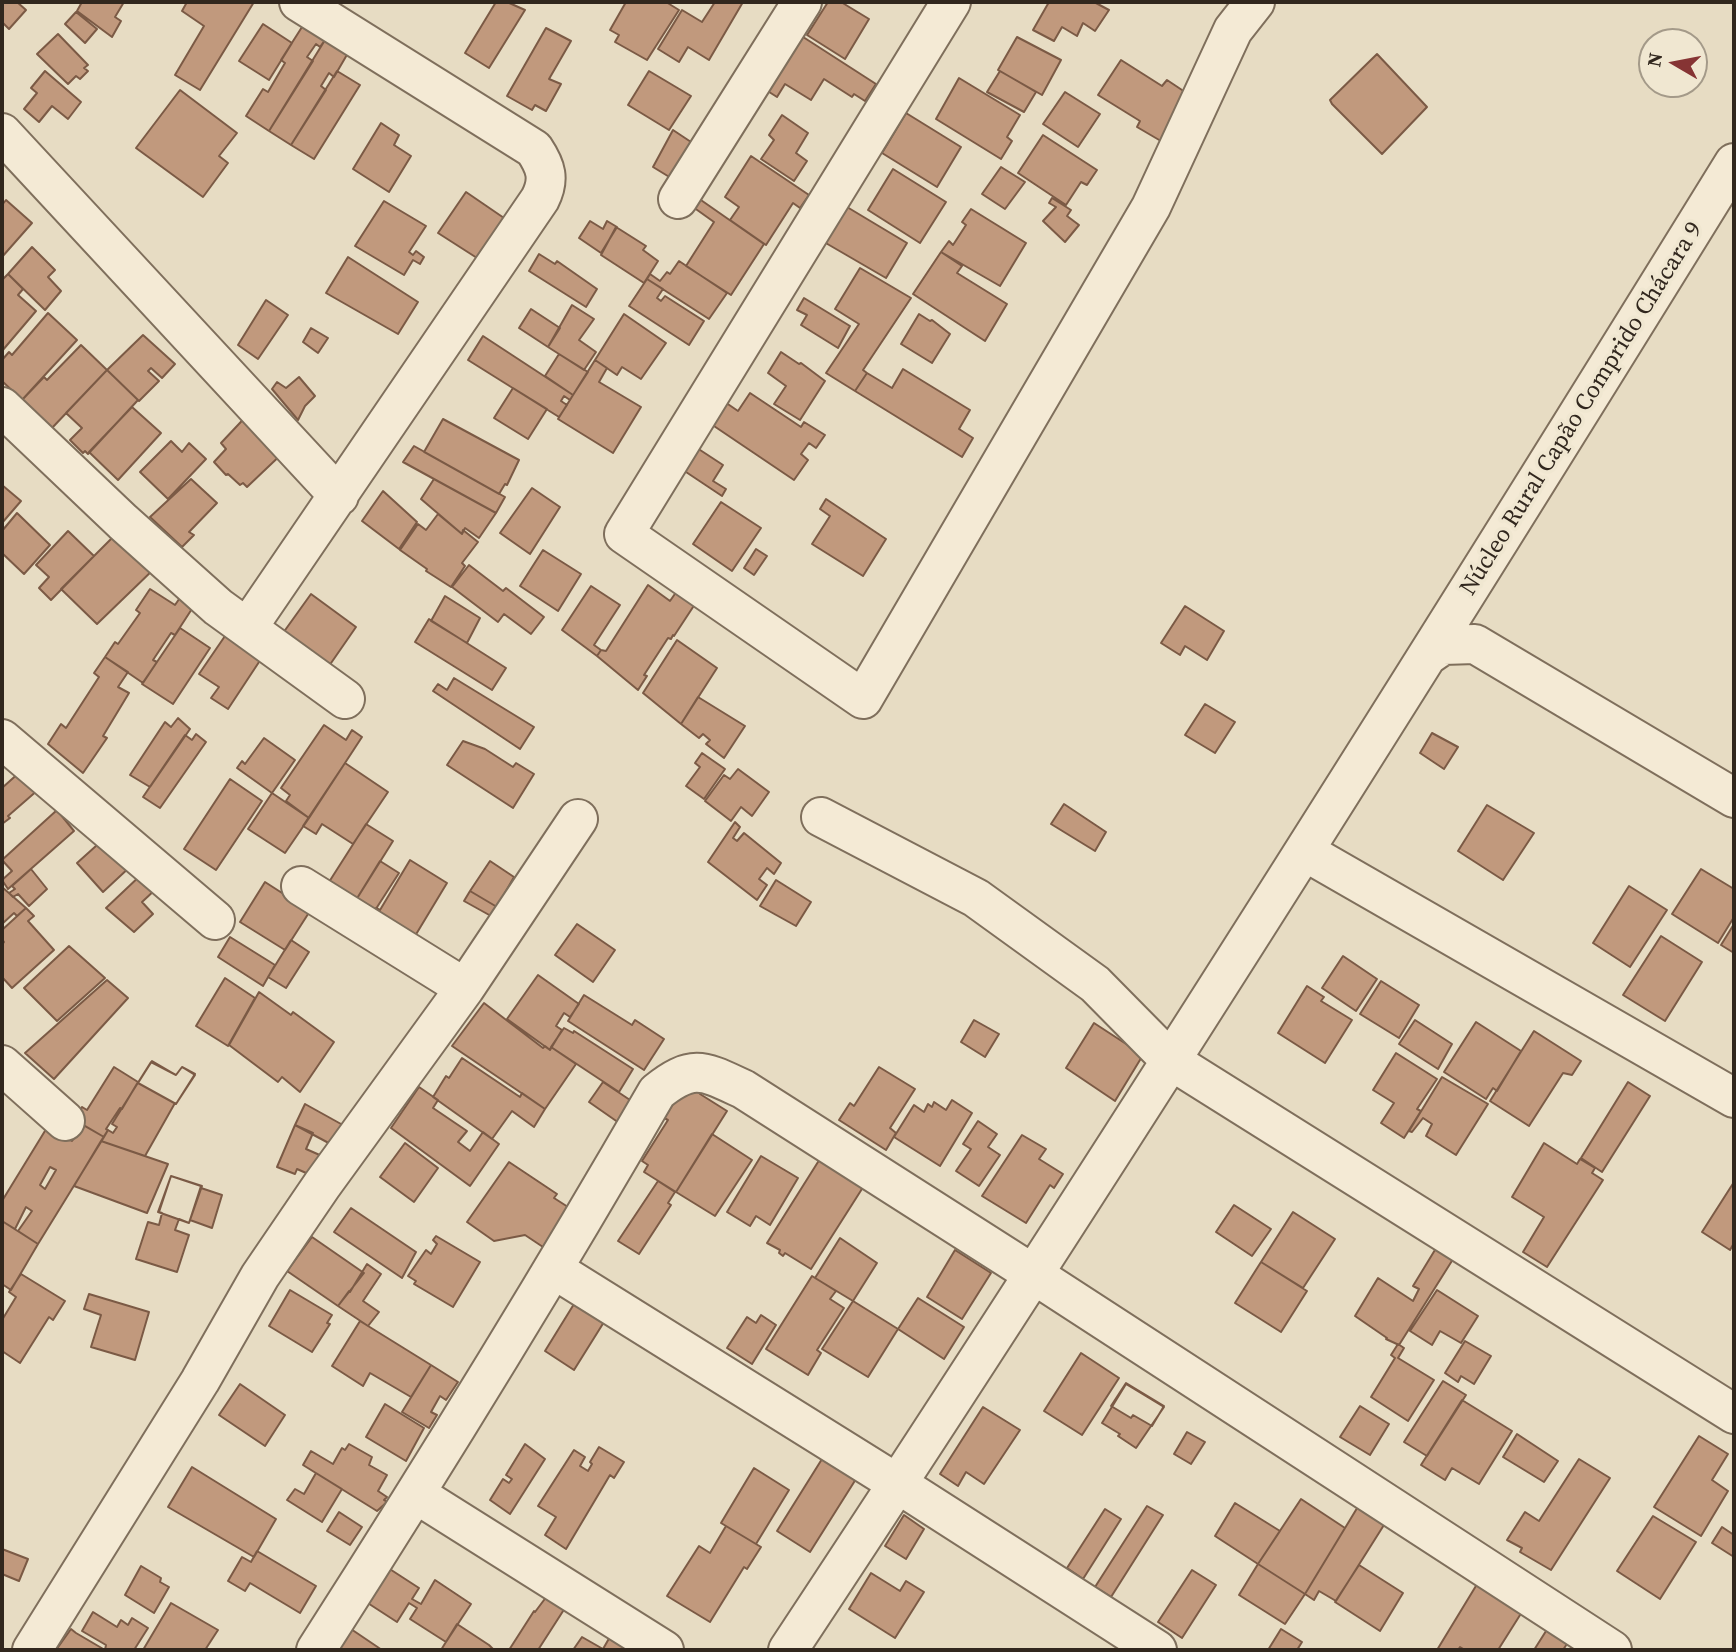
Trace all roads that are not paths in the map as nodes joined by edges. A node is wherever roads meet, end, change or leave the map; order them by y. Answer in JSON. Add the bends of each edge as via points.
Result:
{"nodes":[{"id":1,"x":299,"y":2,"type":"edge"},
{"id":2,"x":951,"y":2,"type":"edge"},
{"id":3,"x":1255,"y":2,"type":"edge"},
{"id":4,"x":798,"y":3,"type":"edge"},
{"id":5,"x":2,"y":133,"type":"edge"},
{"id":6,"x":1734,"y":163,"type":"edge"},
{"id":7,"x":678,"y":199,"type":"dead end"},
{"id":8,"x":2,"y":407,"type":"edge"},
{"id":9,"x":339,"y":496,"type":"junction"},
{"id":10,"x":248,"y":627,"type":"junction"},
{"id":11,"x":1430,"y":654,"type":"junction"},
{"id":12,"x":345,"y":699,"type":"dead end"},
{"id":13,"x":2,"y":739,"type":"edge"},
{"id":14,"x":1734,"y":798,"type":"edge"},
{"id":15,"x":821,"y":817,"type":"dead end"},
{"id":16,"x":578,"y":819,"type":"dead end"},
{"id":17,"x":1304,"y":851,"type":"junction"},
{"id":18,"x":302,"y":886,"type":"dead end"},
{"id":19,"x":215,"y":920,"type":"dead end"},
{"id":20,"x":465,"y":988,"type":"junction"},
{"id":21,"x":1170,"y":1060,"type":"junction"},
{"id":22,"x":2,"y":1065,"type":"edge"},
{"id":23,"x":1734,"y":1098,"type":"edge"},
{"id":24,"x":65,"y":1121,"type":"dead end"},
{"id":25,"x":555,"y":1269,"type":"junction"},
{"id":26,"x":1033,"y":1274,"type":"junction"},
{"id":27,"x":1734,"y":1413,"type":"edge"},
{"id":28,"x":898,"y":1484,"type":"junction"},
{"id":29,"x":416,"y":1494,"type":"junction"},
{"id":30,"x":32,"y":1650,"type":"edge"},
{"id":31,"x":316,"y":1650,"type":"edge"},
{"id":32,"x":664,"y":1650,"type":"edge"},
{"id":33,"x":788,"y":1650,"type":"edge"},
{"id":34,"x":1157,"y":1650,"type":"edge"},
{"id":35,"x":1612,"y":1650,"type":"edge"}],
"edges":[{"from":1,"to":9,"type":"street","via":[[534,149],[547,174],[540,199]]},
{"from":2,"to":3,"type":"street","via":[[624,534],[863,699],[1152,207],[1233,30]]},
{"from":4,"to":7,"type":"street"},
{"from":5,"to":9,"type":"street"},
{"from":6,"to":11,"type":"street","name":"Núcleo Rural Capão Comprido Chácara 9"},
{"from":8,"to":10,"type":"street","via":[[218,607]]},
{"from":9,"to":10,"type":"street"},
{"from":10,"to":12,"type":"street"},
{"from":11,"to":14,"type":"street","via":[[1443,645],[1475,644]]},
{"from":11,"to":17,"type":"street","name":"Núcleo Rural Capão Comprido Chácara 9"},
{"from":13,"to":19,"type":"street"},
{"from":15,"to":21,"type":"street","via":[[976,898],[1095,984]]},
{"from":16,"to":20,"type":"street"},
{"from":17,"to":21,"type":"street","name":"Núcleo Rural Capão Comprido Chácara 9"},
{"from":17,"to":23,"type":"street"},
{"from":18,"to":20,"type":"street"},
{"from":20,"to":30,"type":"street","via":[[260,1276]]},
{"from":21,"to":26,"type":"street","name":"Núcleo Rural Capão Comprido Chácara 9"},
{"from":21,"to":27,"type":"street"},
{"from":22,"to":24,"type":"street"},
{"from":25,"to":26,"type":"street","via":[[657,1092],[690,1072],[709,1073],[743,1089]]},
{"from":25,"to":28,"type":"street"},
{"from":25,"to":29,"type":"street"},
{"from":26,"to":28,"type":"street","name":"Núcleo Rural Capão Comprido Chácara 9"},
{"from":26,"to":35,"type":"street"},
{"from":28,"to":33,"type":"street","name":"Núcleo Rural Capão Comprido Chácara 9"},
{"from":28,"to":34,"type":"street"},
{"from":29,"to":31,"type":"street"},
{"from":29,"to":32,"type":"street"}]}
